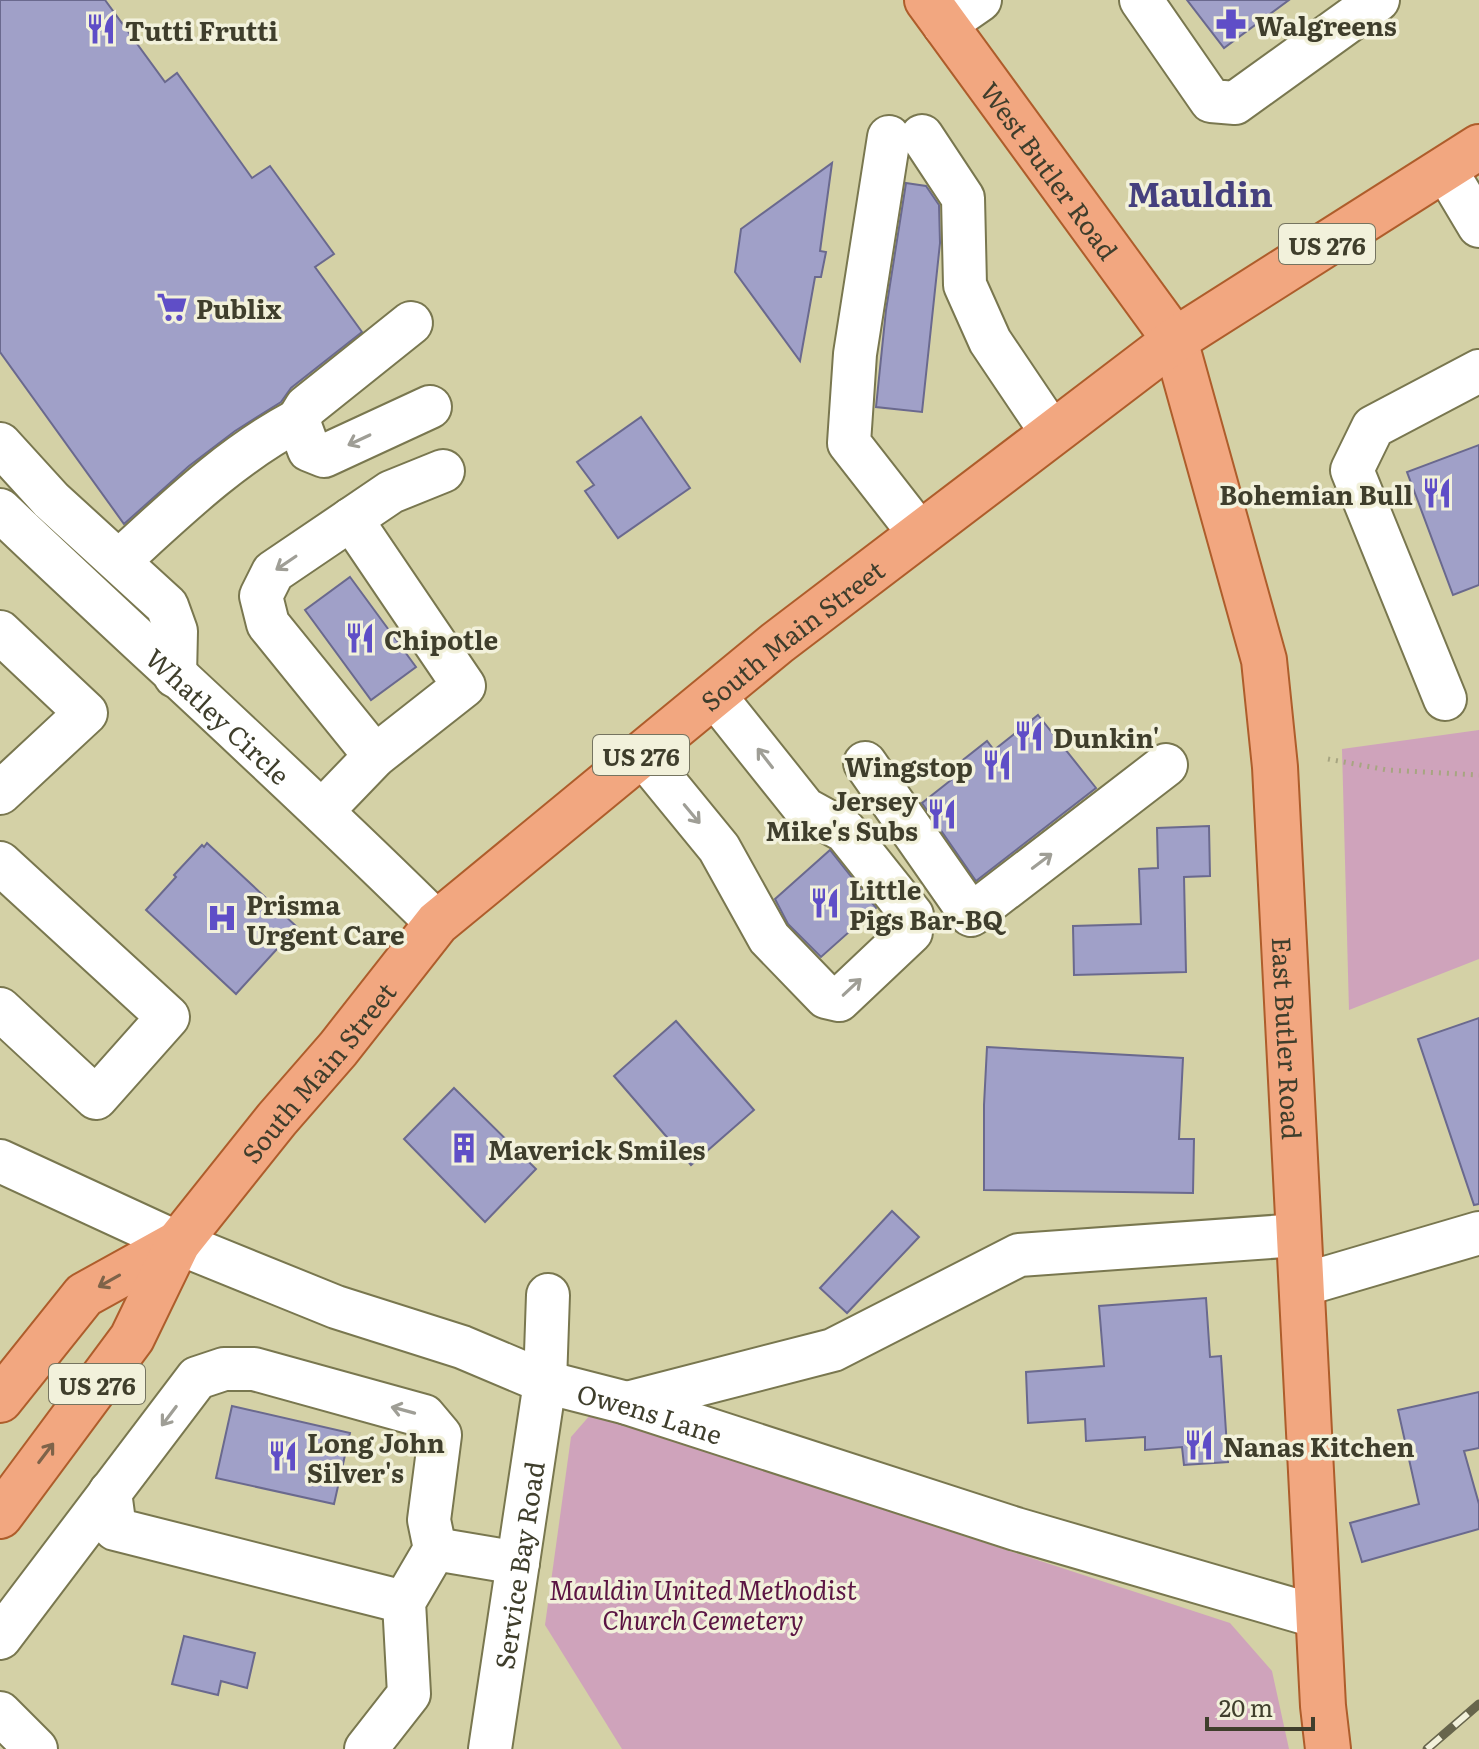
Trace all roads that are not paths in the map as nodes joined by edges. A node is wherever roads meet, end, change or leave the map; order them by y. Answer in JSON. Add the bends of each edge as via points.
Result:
{"nodes":[{"id":1,"x":980,"y":0,"type":"edge"},
{"id":2,"x":1141,"y":0,"type":"edge"},
{"id":3,"x":1378,"y":0,"type":"edge"},
{"id":4,"x":935,"y":12,"type":"edge"},
{"id":5,"x":1462,"y":158,"type":"edge"},
{"id":6,"x":1479,"y":226,"type":"edge"},
{"id":7,"x":411,"y":323,"type":"dead end"},
{"id":8,"x":1175,"y":340,"type":"junction"},
{"id":9,"x":1479,"y":371,"type":"edge"},
{"id":10,"x":430,"y":407,"type":"dead end"},
{"id":11,"x":298,"y":420,"type":"junction"},
{"id":12,"x":1052,"y":433,"type":"junction"},
{"id":13,"x":0,"y":445,"type":"edge"},
{"id":14,"x":443,"y":471,"type":"dead end"},
{"id":15,"x":0,"y":510,"type":"edge"},
{"id":16,"x":351,"y":519,"type":"junction"},
{"id":17,"x":920,"y":534,"type":"junction"},
{"id":18,"x":119,"y":561,"type":"junction"},
{"id":19,"x":0,"y":632,"type":"edge"},
{"id":20,"x":175,"y":676,"type":"junction"},
{"id":21,"x":714,"y":695,"type":"junction"},
{"id":22,"x":1445,"y":699,"type":"dead end"},
{"id":23,"x":642,"y":754,"type":"junction"},
{"id":24,"x":375,"y":756,"type":"junction"},
{"id":25,"x":865,"y":763,"type":"dead end"},
{"id":26,"x":1166,"y":765,"type":"dead end"},
{"id":27,"x":0,"y":793,"type":"edge"},
{"id":28,"x":323,"y":810,"type":"junction"},
{"id":29,"x":0,"y":863,"type":"edge"},
{"id":30,"x":437,"y":923,"type":"junction"},
{"id":31,"x":0,"y":1009,"type":"edge"},
{"id":32,"x":0,"y":1161,"type":"edge"},
{"id":33,"x":1479,"y":1233,"type":"edge"},
{"id":34,"x":1299,"y":1235,"type":"junction"},
{"id":35,"x":178,"y":1243,"type":"junction"},
{"id":36,"x":1302,"y":1285,"type":"junction"},
{"id":37,"x":548,"y":1295,"type":"dead end"},
{"id":38,"x":545,"y":1382,"type":"junction"},
{"id":39,"x":0,"y":1400,"type":"edge"},
{"id":40,"x":627,"y":1403,"type":"junction"},
{"id":41,"x":110,"y":1492,"type":"junction"},
{"id":42,"x":0,"y":1516,"type":"edge"},
{"id":43,"x":435,"y":1549,"type":"junction"},
{"id":44,"x":518,"y":1563,"type":"junction"},
{"id":45,"x":404,"y":1602,"type":"junction"},
{"id":46,"x":1319,"y":1617,"type":"junction"},
{"id":47,"x":0,"y":1638,"type":"edge"},
{"id":48,"x":0,"y":1713,"type":"edge"},
{"id":49,"x":36,"y":1749,"type":"edge"},
{"id":50,"x":366,"y":1749,"type":"edge"},
{"id":51,"x":490,"y":1749,"type":"edge"},
{"id":52,"x":1328,"y":1749,"type":"edge"}],
"edges":[{"from":1,"to":4,"type":"street"},
{"from":2,"to":3,"type":"street","via":[[1211,101],[1235,103]]},
{"from":4,"to":8,"type":"main road","name":"West Butler Road"},
{"from":5,"to":6,"type":"street"},
{"from":5,"to":8,"type":"main road","number":"US 276"},
{"from":7,"to":11,"type":"street","via":[[306,407]]},
{"from":8,"to":12,"type":"main road","name":"South Main Street","number":"US 276"},
{"from":8,"to":34,"type":"main road","name":"East Butler Road","via":[[1264,660],[1275,767]]},
{"from":9,"to":22,"type":"street","via":[[1373,427],[1352,470]]},
{"from":10,"to":11,"type":"street","one_way":true,"via":[[324,456],[309,450]]},
{"from":11,"to":18,"type":"street","via":[[219,472]]},
{"from":12,"to":17,"type":"main road","name":"South Main Street","number":"US 276"},
{"from":12,"to":17,"type":"street","via":[[990,341],[965,285],[963,198],[906,137],[855,354],[849,443]]},
{"from":13,"to":18,"type":"street"},
{"from":14,"to":16,"type":"street","via":[[391,492]]},
{"from":15,"to":20,"type":"street","name":"Whatley Circle"},
{"from":16,"to":24,"type":"street","via":[[464,686]]},
{"from":16,"to":24,"type":"street","one_way":true,"via":[[273,572],[261,596],[268,624]]},
{"from":17,"to":21,"type":"main road","name":"South Main Street","number":"US 276"},
{"from":18,"to":20,"type":"street","via":[[167,606],[176,631]]},
{"from":19,"to":27,"type":"street","via":[[86,713]]},
{"from":20,"to":28,"type":"street","name":"Whatley Circle"},
{"from":21,"to":23,"type":"main road","name":"South Main Street","number":"US 276"},
{"from":23,"to":21,"type":"street","one_way":true,"via":[[719,848],[769,938],[826,997],[839,1000],[911,932],[912,915],[845,831],[805,809]]},
{"from":23,"to":30,"type":"main road","name":"South Main Street","number":"US 276"},
{"from":24,"to":28,"type":"street"},
{"from":25,"to":26,"type":"street","one_way":true,"via":[[971,915]]},
{"from":28,"to":30,"type":"street","name":"Whatley Circle"},
{"from":29,"to":31,"type":"street","via":[[168,1017],[96,1098]]},
{"from":30,"to":35,"type":"main road","name":"South Main Street","number":"US 276"},
{"from":32,"to":35,"type":"street","name":"Owens Lane"},
{"from":33,"to":36,"type":"street"},
{"from":34,"to":36,"type":"main road","name":"East Butler Road"},
{"from":34,"to":40,"type":"street","via":[[1019,1255],[833,1350]]},
{"from":35,"to":38,"type":"street","name":"Owens Lane"},
{"from":35,"to":39,"type":"main road","name":"South Main Street","number":"US 276","one_way":true,"via":[[84,1295]]},
{"from":42,"to":35,"type":"main road","name":"South Main Street","number":"US 276","one_way":true,"via":[[132,1338]]},
{"from":36,"to":46,"type":"main road","name":"East Butler Road"},
{"from":37,"to":38,"type":"street","name":"Service Bay Road"},
{"from":38,"to":40,"type":"street","name":"Owens Lane"},
{"from":38,"to":44,"type":"street","name":"Service Bay Road"},
{"from":40,"to":46,"type":"street","name":"Owens Lane","via":[[1016,1529]]},
{"from":43,"to":41,"type":"street","one_way":true,"via":[[429,1520],[440,1435],[424,1416],[254,1369],[224,1369],[197,1378]]},
{"from":41,"to":45,"type":"street","via":[[115,1529]]},
{"from":41,"to":47,"type":"street"},
{"from":43,"to":44,"type":"street"},
{"from":43,"to":45,"type":"street"},
{"from":44,"to":51,"type":"street","name":"Service Bay Road"},
{"from":45,"to":50,"type":"street","via":[[409,1694]]},
{"from":46,"to":52,"type":"main road","name":"East Butler Road"},
{"from":48,"to":49,"type":"street"}]}
